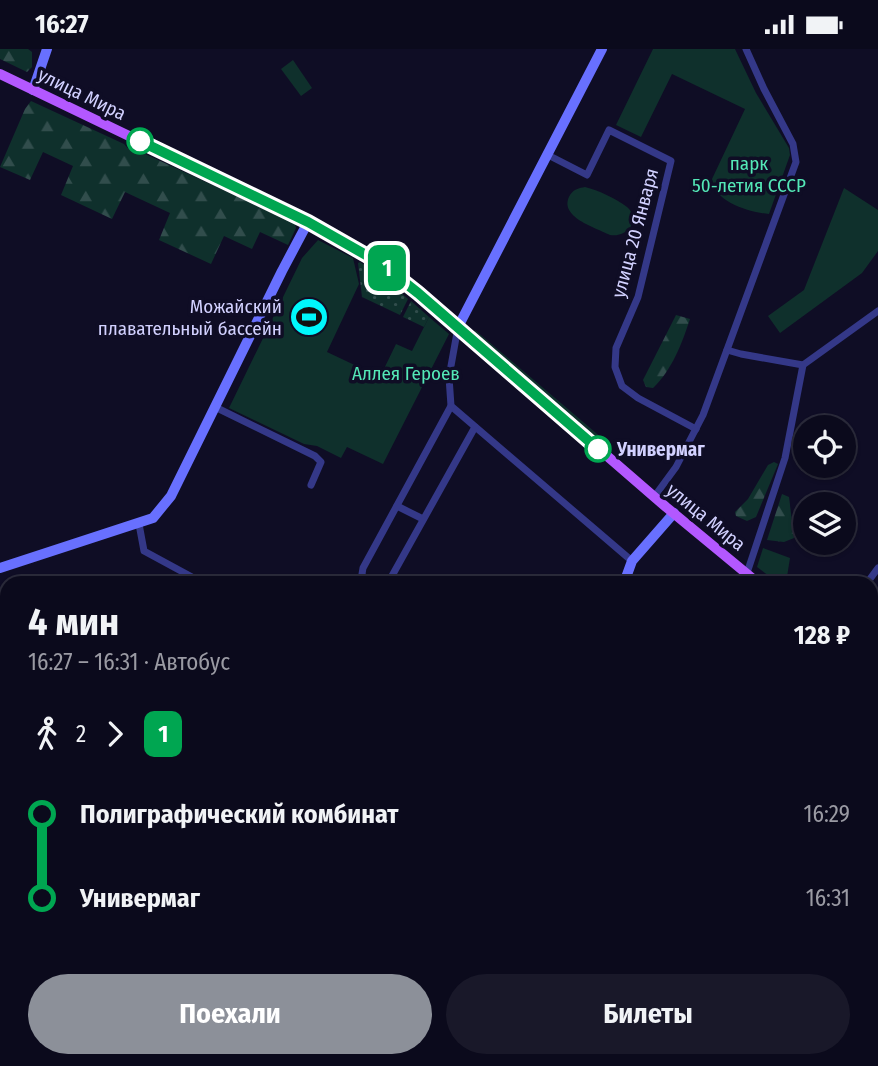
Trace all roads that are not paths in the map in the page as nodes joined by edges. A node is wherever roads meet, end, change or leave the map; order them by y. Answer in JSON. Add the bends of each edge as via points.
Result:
{"nodes":[{"id":1,"x":47,"y":49,"type":"edge"},
{"id":2,"x":602,"y":49,"type":"edge"},
{"id":3,"x":746,"y":49,"type":"edge"},
{"id":4,"x":0,"y":74,"type":"edge"},
{"id":5,"x":33,"y":90,"type":"junction"},
{"id":6,"x":548,"y":155,"type":"junction"},
{"id":7,"x":308,"y":222,"type":"junction"},
{"id":8,"x":878,"y":311,"type":"edge"},
{"id":9,"x":458,"y":327,"type":"junction"},
{"id":10,"x":727,"y":350,"type":"junction"},
{"id":11,"x":803,"y":365,"type":"junction"},
{"id":12,"x":451,"y":406,"type":"junction"},
{"id":13,"x":215,"y":407,"type":"junction"},
{"id":14,"x":475,"y":427,"type":"junction"},
{"id":15,"x":696,"y":429,"type":"junction"},
{"id":16,"x":311,"y":485,"type":"dead end"},
{"id":17,"x":654,"y":497,"type":"junction"},
{"id":18,"x":397,"y":506,"type":"junction"},
{"id":19,"x":674,"y":513,"type":"junction"},
{"id":20,"x":423,"y":519,"type":"junction"},
{"id":21,"x":139,"y":524,"type":"junction"},
{"id":22,"x":632,"y":561,"type":"junction"},
{"id":23,"x":0,"y":568,"type":"edge"},
{"id":24,"x":747,"y":573,"type":"junction"},
{"id":25,"x":190,"y":576,"type":"edge"},
{"id":26,"x":363,"y":576,"type":"edge"},
{"id":27,"x":392,"y":576,"type":"edge"},
{"id":28,"x":627,"y":576,"type":"edge"},
{"id":29,"x":750,"y":576,"type":"edge"}],
"edges":[{"from":1,"to":5,"type":"street"},
{"from":2,"to":6,"type":"street"},
{"from":3,"to":10,"type":"street","via":[[793,144],[796,162]]},
{"from":4,"to":5,"type":"main road","name":"улица Мира"},
{"from":5,"to":7,"type":"main road","name":"улица Мира"},
{"from":6,"to":9,"type":"street"},
{"from":6,"to":15,"type":"street","name":"улица 20 Января","via":[[587,175],[609,130],[671,161],[638,297],[616,348],[615,367],[622,386]]},
{"from":7,"to":9,"type":"main road","name":"улица Мира","via":[[391,271]]},
{"from":7,"to":13,"type":"street"},
{"from":8,"to":11,"type":"street"},
{"from":9,"to":12,"type":"street","via":[[449,377]]},
{"from":9,"to":17,"type":"main road","name":"улица Мира"},
{"from":10,"to":11,"type":"street"},
{"from":10,"to":15,"type":"street"},
{"from":11,"to":24,"type":"street","via":[[785,458]]},
{"from":12,"to":14,"type":"street"},
{"from":12,"to":18,"type":"street"},
{"from":13,"to":16,"type":"street","via":[[316,456],[321,462]]},
{"from":13,"to":21,"type":"street","via":[[165,506]]},
{"from":14,"to":20,"type":"street"},
{"from":14,"to":22,"type":"street"},
{"from":15,"to":17,"type":"street"},
{"from":17,"to":19,"type":"main road","name":"улица Мира"},
{"from":18,"to":20,"type":"street"},
{"from":18,"to":26,"type":"street"},
{"from":19,"to":22,"type":"street"},
{"from":19,"to":24,"type":"main road","name":"улица Мира"},
{"from":20,"to":27,"type":"street"},
{"from":21,"to":23,"type":"street"},
{"from":21,"to":25,"type":"street","via":[[144,551]]},
{"from":22,"to":28,"type":"street"},
{"from":24,"to":29,"type":"main road","name":"улица Мира"}]}
